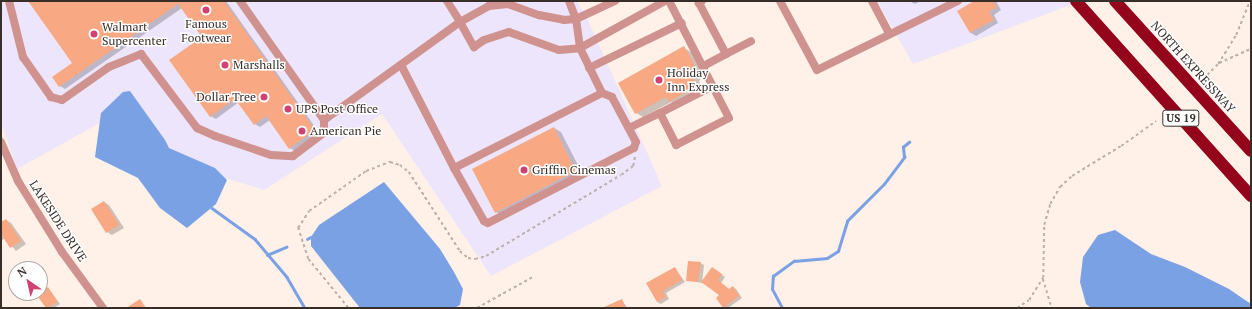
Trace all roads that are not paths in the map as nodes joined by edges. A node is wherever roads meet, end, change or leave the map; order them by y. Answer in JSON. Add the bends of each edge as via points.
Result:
{"nodes":[{"id":1,"x":9,"y":1,"type":"edge"},
{"id":2,"x":240,"y":1,"type":"edge"},
{"id":3,"x":447,"y":1,"type":"edge"},
{"id":4,"x":570,"y":1,"type":"edge"},
{"id":5,"x":615,"y":1,"type":"edge"},
{"id":6,"x":665,"y":1,"type":"edge"},
{"id":7,"x":669,"y":1,"type":"edge"},
{"id":8,"x":780,"y":1,"type":"edge"},
{"id":9,"x":872,"y":1,"type":"edge"},
{"id":10,"x":958,"y":1,"type":"edge"},
{"id":11,"x":1076,"y":1,"type":"edge"},
{"id":12,"x":1115,"y":1,"type":"edge"},
{"id":13,"x":507,"y":2,"type":"edge"},
{"id":14,"x":699,"y":2,"type":"edge"},
{"id":15,"x":576,"y":19,"type":"junction"},
{"id":16,"x":460,"y":22,"type":"junction"},
{"id":17,"x":682,"y":23,"type":"junction"},
{"id":18,"x":889,"y":33,"type":"junction"},
{"id":19,"x":751,"y":41,"type":"dead end"},
{"id":20,"x":580,"y":48,"type":"junction"},
{"id":21,"x":726,"y":54,"type":"junction"},
{"id":22,"x":401,"y":64,"type":"junction"},
{"id":23,"x":703,"y":66,"type":"junction"},
{"id":24,"x":589,"y":68,"type":"junction"},
{"id":25,"x":713,"y":86,"type":"junction"},
{"id":26,"x":602,"y":93,"type":"junction"},
{"id":27,"x":660,"y":113,"type":"junction"},
{"id":28,"x":324,"y":120,"type":"junction"},
{"id":29,"x":629,"y":128,"type":"junction"},
{"id":30,"x":1,"y":142,"type":"edge"},
{"id":31,"x":1251,"y":152,"type":"edge"},
{"id":32,"x":454,"y":168,"type":"junction"},
{"id":33,"x":1251,"y":196,"type":"edge"},
{"id":34,"x":103,"y":308,"type":"edge"}],
"edges":[{"from":1,"to":28,"type":"street","via":[[23,57],[51,97],[62,100],[109,67],[141,54],[197,128],[215,136],[271,155],[293,156],[324,133]]},
{"from":2,"to":28,"type":"street"},
{"from":3,"to":16,"type":"street"},
{"from":4,"to":15,"type":"street"},
{"from":5,"to":15,"type":"street"},
{"from":6,"to":20,"type":"street"},
{"from":7,"to":17,"type":"street"},
{"from":8,"to":18,"type":"street","via":[[817,70]]},
{"from":9,"to":18,"type":"street"},
{"from":10,"to":18,"type":"street"},
{"from":11,"to":33,"type":"highway","number":"US 19"},
{"from":12,"to":31,"type":"highway","name":"NORTH EXPRESSWAY","number":"US 19"},
{"from":13,"to":15,"type":"street","via":[[539,15],[564,20]]},
{"from":13,"to":16,"type":"street","via":[[489,6]]},
{"from":14,"to":21,"type":"street"},
{"from":15,"to":20,"type":"street"},
{"from":16,"to":20,"type":"street","via":[[474,47],[484,40],[510,32],[559,50]]},
{"from":16,"to":22,"type":"street"},
{"from":17,"to":23,"type":"street"},
{"from":17,"to":24,"type":"street"},
{"from":19,"to":21,"type":"street"},
{"from":20,"to":24,"type":"street"},
{"from":21,"to":23,"type":"street"},
{"from":22,"to":28,"type":"street"},
{"from":22,"to":32,"type":"street"},
{"from":23,"to":25,"type":"street"},
{"from":24,"to":26,"type":"street"},
{"from":25,"to":27,"type":"street"},
{"from":25,"to":27,"type":"street","via":[[729,118],[676,144]]},
{"from":26,"to":29,"type":"street","via":[[612,97]]},
{"from":26,"to":32,"type":"street"},
{"from":27,"to":29,"type":"street"},
{"from":29,"to":32,"type":"street","via":[[636,142],[634,148],[488,223],[484,221]]},
{"from":30,"to":34,"type":"street","name":"LAKESIDE DRIVE","via":[[18,181],[62,252]]}]}
